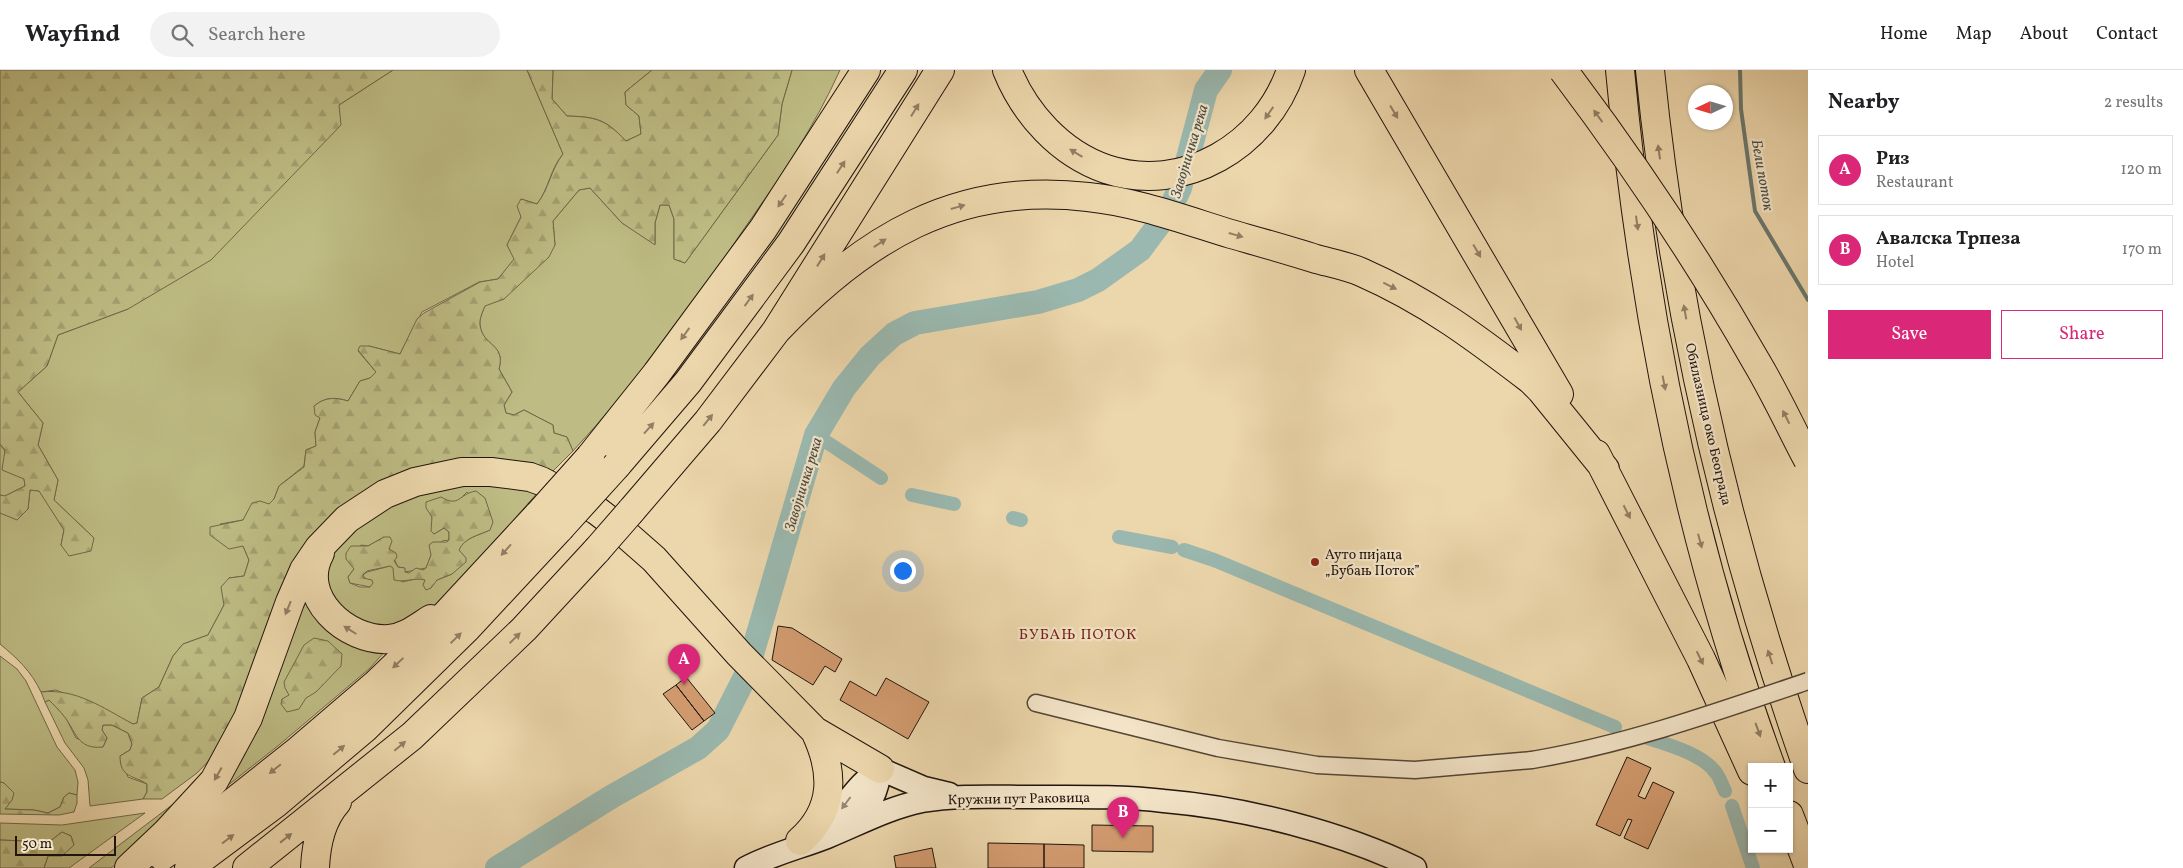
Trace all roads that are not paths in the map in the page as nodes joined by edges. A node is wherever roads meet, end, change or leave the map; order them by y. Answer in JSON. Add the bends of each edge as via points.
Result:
{"nodes":[{"id":1,"x":855,"y":70,"type":"edge"},
{"id":2,"x":866,"y":70,"type":"edge"},
{"id":3,"x":903,"y":70,"type":"edge"},
{"id":4,"x":940,"y":70,"type":"edge"},
{"id":5,"x":1006,"y":70,"type":"edge"},
{"id":6,"x":1290,"y":70,"type":"edge"},
{"id":7,"x":1369,"y":70,"type":"edge"},
{"id":8,"x":1563,"y":70,"type":"edge"},
{"id":9,"x":1620,"y":70,"type":"edge"},
{"id":10,"x":1650,"y":70,"type":"edge"},
{"id":11,"x":846,"y":102,"type":"junction"},
{"id":12,"x":776,"y":331,"type":"junction"},
{"id":13,"x":1808,"y":460,"type":"edge"},
{"id":14,"x":1605,"y":469,"type":"junction"},
{"id":15,"x":550,"y":521,"type":"junction"},
{"id":16,"x":329,"y":536,"type":"junction"},
{"id":17,"x":470,"y":591,"type":"junction"},
{"id":18,"x":1808,"y":681,"type":"edge"},
{"id":19,"x":1036,"y":703,"type":"dead end"},
{"id":20,"x":815,"y":731,"type":"junction"},
{"id":21,"x":1748,"y":763,"type":"edge"},
{"id":22,"x":1770,"y":763,"type":"edge"},
{"id":23,"x":880,"y":769,"type":"junction"},
{"id":24,"x":1808,"y":769,"type":"edge"},
{"id":25,"x":349,"y":788,"type":"junction"},
{"id":26,"x":959,"y":796,"type":"junction"},
{"id":27,"x":849,"y":826,"type":"junction"},
{"id":28,"x":1793,"y":826,"type":"edge"},
{"id":29,"x":800,"y":841,"type":"junction"},
{"id":30,"x":1787,"y":853,"type":"edge"},
{"id":31,"x":775,"y":854,"type":"junction"},
{"id":32,"x":1808,"y":865,"type":"edge"},
{"id":33,"x":129,"y":868,"type":"edge"},
{"id":34,"x":144,"y":868,"type":"edge"},
{"id":35,"x":189,"y":868,"type":"edge"},
{"id":36,"x":247,"y":868,"type":"edge"},
{"id":37,"x":315,"y":868,"type":"edge"},
{"id":38,"x":746,"y":868,"type":"edge"},
{"id":39,"x":1415,"y":868,"type":"edge"},
{"id":40,"x":1793,"y":868,"type":"edge"}],
"edges":[{"from":1,"to":11,"type":"highway"},
{"from":2,"to":11,"type":"highway"},
{"from":15,"to":3,"type":"highway","one_way":true,"bridge":true,"via":[[617,465],[688,382],[791,243]]},
{"from":12,"to":4,"type":"highway","one_way":true},
{"from":6,"to":5,"type":"highway","one_way":true,"via":[[1270,113],[1249,137],[1226,154],[1199,166],[1168,174],[1140,176],[1120,173],[1092,162],[1052,136],[1029,111]]},
{"from":7,"to":14,"type":"highway","one_way":true,"via":[[1534,354]]},
{"from":13,"to":8,"type":"highway","one_way":true,"bridge":true,"via":[[1759,365],[1676,230]]},
{"from":9,"to":22,"type":"highway","one_way":true,"via":[[1642,260],[1674,435],[1727,637]]},
{"from":24,"to":10,"type":"highway","name":"Обилазница око Београда","one_way":true,"via":[[1752,600],[1708,429],[1674,254]]},
{"from":11,"to":15,"type":"highway","one_way":true,"bridge":true,"via":[[740,262],[590,456]]},
{"from":12,"to":14,"type":"highway","one_way":true,"via":[[854,260],[937,213],[986,200],[1038,194],[1090,197],[1189,221],[1359,271],[1418,300],[1460,326],[1531,380]]},
{"from":25,"to":12,"type":"highway","one_way":true,"bridge":true,"via":[[412,736],[524,629],[708,421]]},
{"from":14,"to":21,"type":"highway","one_way":true,"via":[[1701,659]]},
{"from":15,"to":17,"type":"highway","one_way":true},
{"from":35,"to":15,"type":"highway","one_way":true,"via":[[275,804],[365,728],[467,628]]},
{"from":17,"to":16,"type":"highway","one_way":true,"via":[[418,628],[400,636],[372,639],[357,634],[339,623],[326,609],[315,586],[316,565]]},
{"from":16,"to":20,"type":"highway","via":[[361,508],[415,482],[462,472],[492,472],[541,481],[614,523],[675,580],[739,654]]},
{"from":16,"to":33,"type":"highway","one_way":true,"via":[[304,570],[248,718],[214,781],[166,834]]},
{"from":17,"to":34,"type":"highway","one_way":true,"via":[[375,685],[299,750],[189,837]]},
{"from":18,"to":19,"type":"street","bridge":true,"via":[[1606,745],[1532,760],[1415,770],[1317,765],[1218,748]]},
{"from":20,"to":23,"type":"highway"},
{"from":20,"to":29,"type":"highway","via":[[827,760],[829,786],[819,818]]},
{"from":23,"to":26,"type":"main road","via":[[924,788]]},
{"from":23,"to":27,"type":"main road","via":[[878,786],[868,806]]},
{"from":23,"to":29,"type":"main road","one_way":true,"via":[[859,786],[830,823]]},
{"from":36,"to":25,"type":"highway","one_way":true},
{"from":25,"to":37,"type":"highway","via":[[334,805],[324,824],[317,845]]},
{"from":26,"to":27,"type":"main road","name":"Кружни пут Раковица","via":[[904,805]]},
{"from":26,"to":39,"type":"main road","name":"Кружни пут Раковица","via":[[1129,798],[1221,808],[1343,840]]},
{"from":27,"to":31,"type":"main road","name":"Кружни пут Раковица","via":[[810,844]]},
{"from":28,"to":32,"type":"highway"},
{"from":29,"to":31,"type":"main road"},
{"from":30,"to":40,"type":"highway"},
{"from":31,"to":38,"type":"main road","name":"Кружни пут Раковица"}]}
